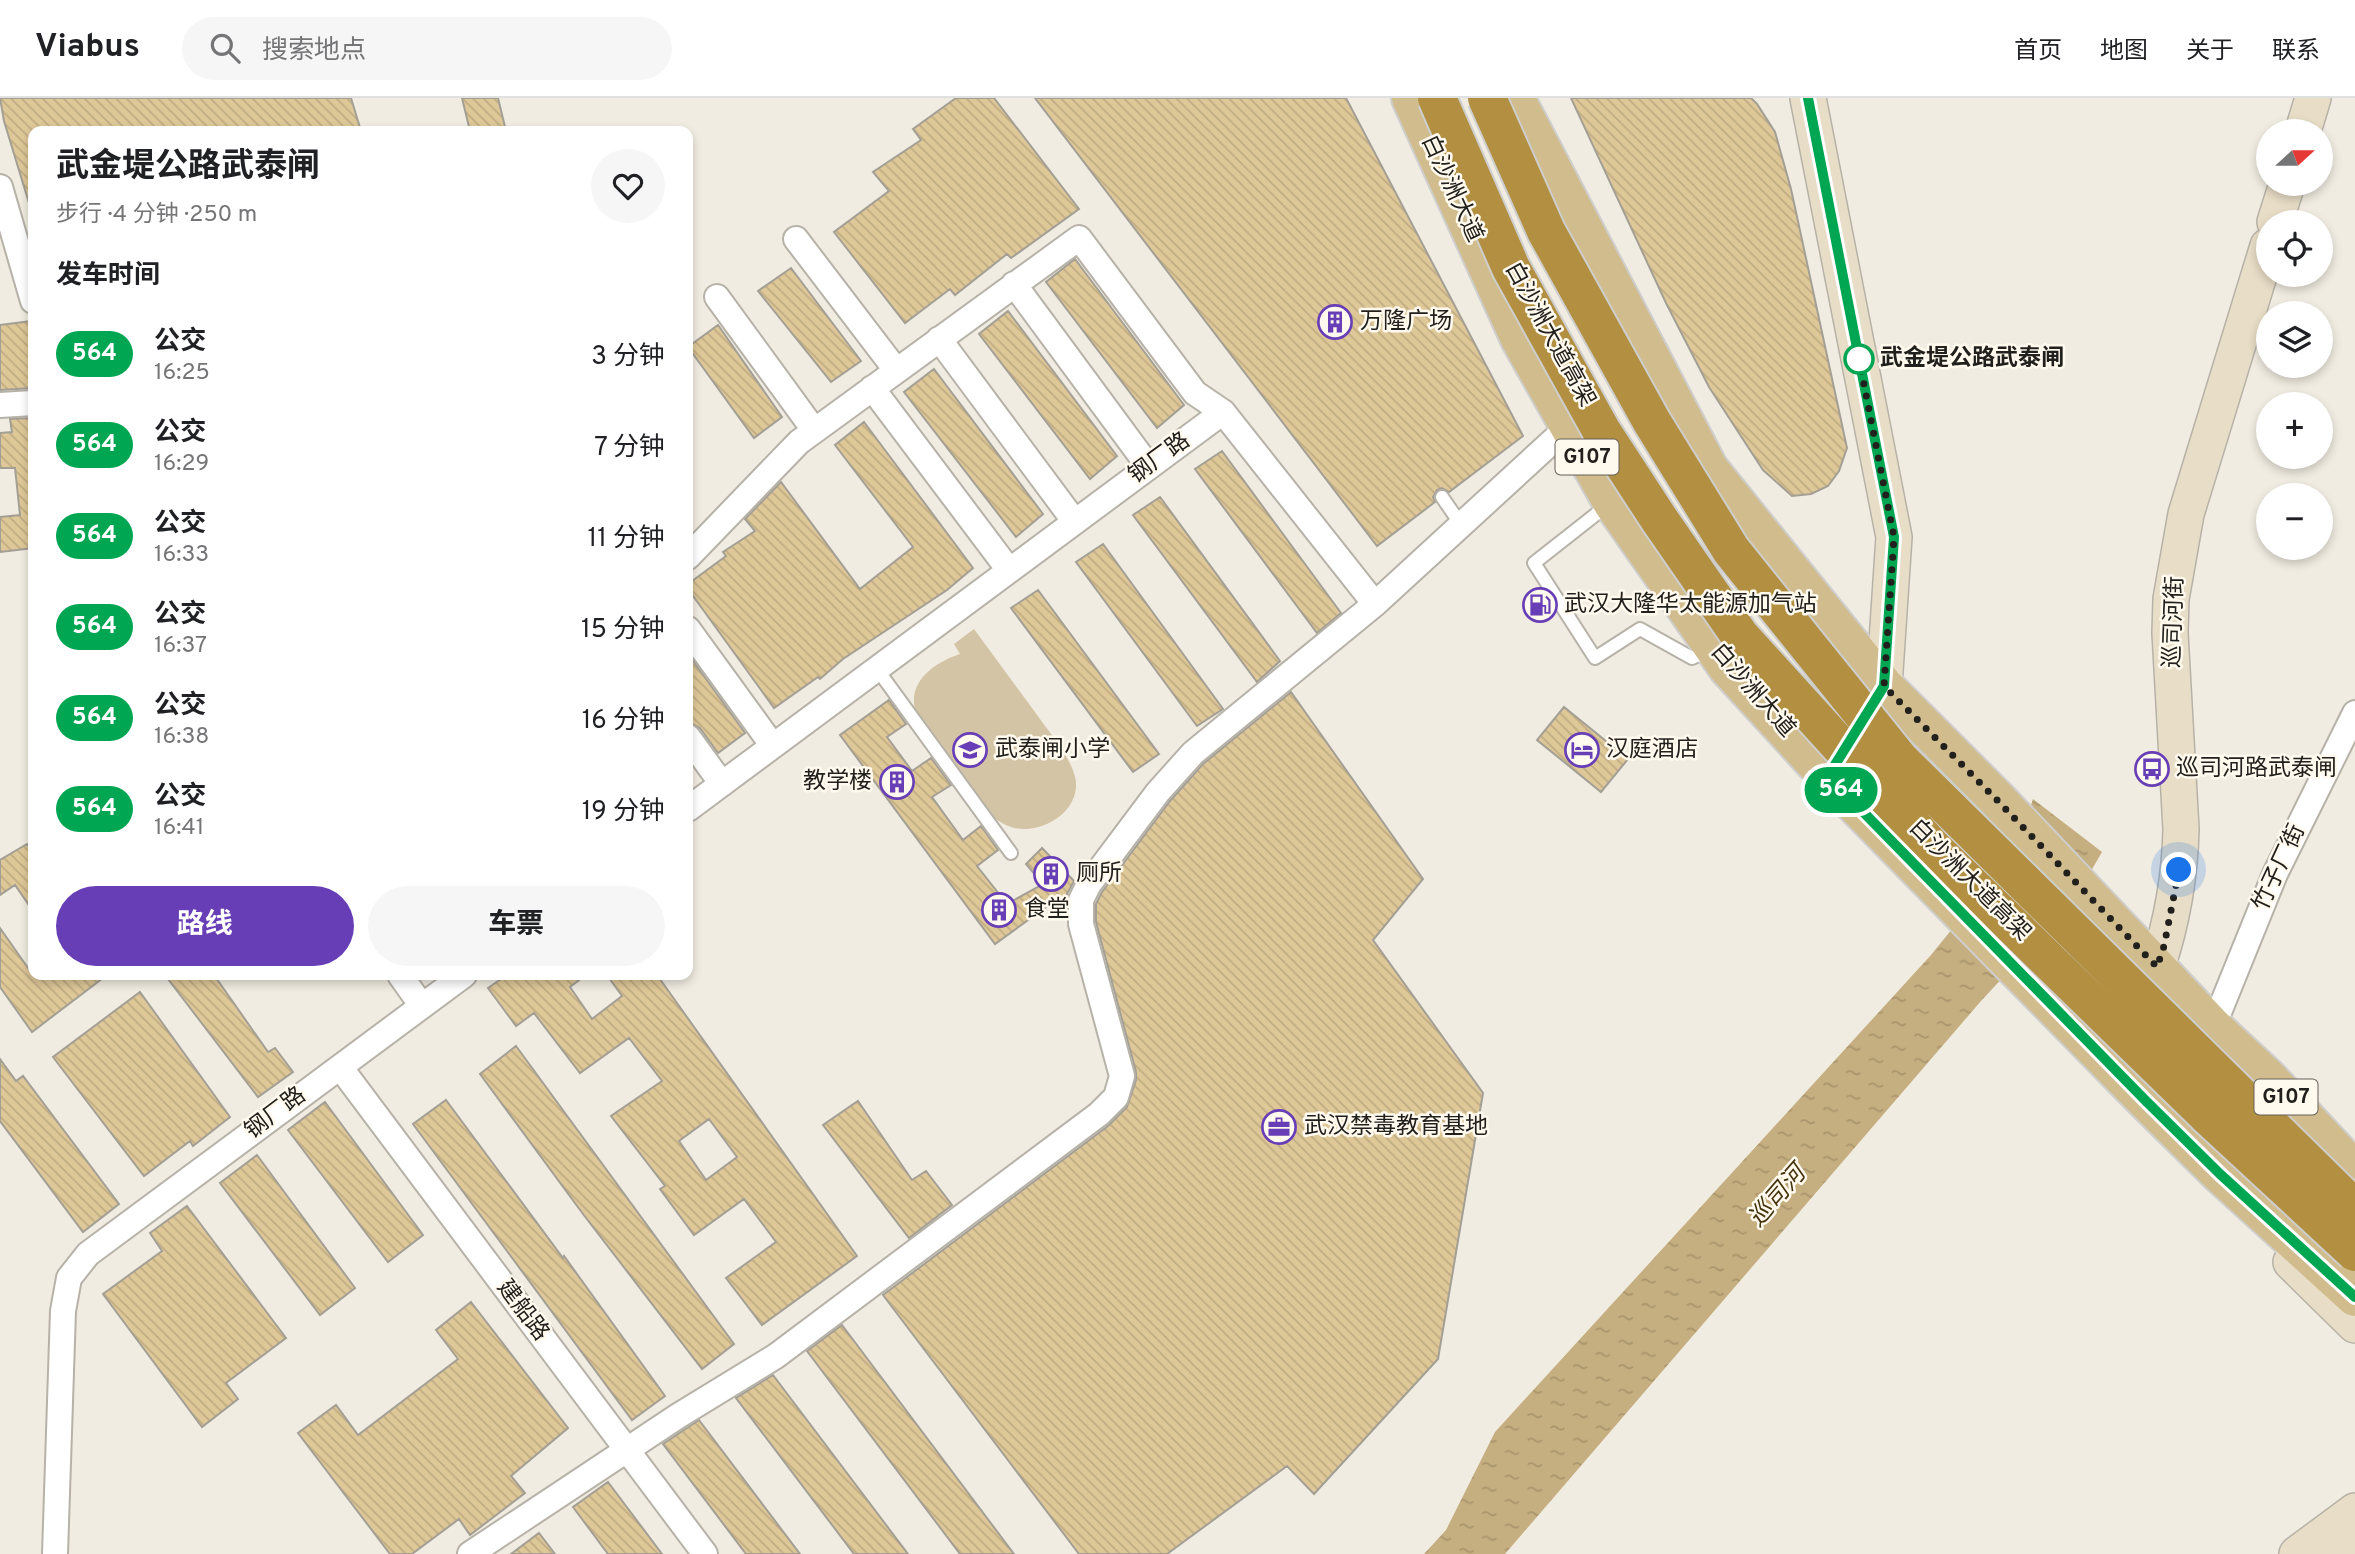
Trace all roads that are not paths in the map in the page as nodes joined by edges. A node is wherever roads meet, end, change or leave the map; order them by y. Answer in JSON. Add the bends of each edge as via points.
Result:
{"nodes":[{"id":1,"x":1411,"y":98,"type":"edge"},
{"id":2,"x":1437,"y":98,"type":"edge"},
{"id":3,"x":1487,"y":98,"type":"edge"},
{"id":4,"x":1515,"y":98,"type":"edge"},
{"id":5,"x":1808,"y":98,"type":"edge"},
{"id":6,"x":2313,"y":98,"type":"edge"},
{"id":7,"x":2328,"y":98,"type":"edge"},
{"id":8,"x":2307,"y":119,"type":"edge"},
{"id":9,"x":2322,"y":119,"type":"edge"},
{"id":10,"x":0,"y":187,"type":"edge"},
{"id":11,"x":796,"y":239,"type":"dead end"},
{"id":12,"x":28,"y":284,"type":"edge"},
{"id":13,"x":1014,"y":284,"type":"junction"},
{"id":14,"x":2256,"y":285,"type":"edge"},
{"id":15,"x":2273,"y":287,"type":"edge"},
{"id":16,"x":717,"y":297,"type":"dead end"},
{"id":17,"x":939,"y":339,"type":"junction"},
{"id":18,"x":896,"y":370,"type":"junction"},
{"id":19,"x":872,"y":388,"type":"junction"},
{"id":20,"x":28,"y":403,"type":"edge"},
{"id":21,"x":0,"y":405,"type":"edge"},
{"id":22,"x":1223,"y":412,"type":"junction"},
{"id":23,"x":1569,"y":426,"type":"junction"},
{"id":24,"x":814,"y":430,"type":"junction"},
{"id":25,"x":1149,"y":467,"type":"junction"},
{"id":26,"x":1442,"y":497,"type":"dead end"},
{"id":27,"x":1612,"y":502,"type":"junction"},
{"id":28,"x":1075,"y":522,"type":"junction"},
{"id":29,"x":1462,"y":527,"type":"junction"},
{"id":30,"x":693,"y":552,"type":"edge"},
{"id":31,"x":1009,"y":570,"type":"junction"},
{"id":32,"x":1375,"y":604,"type":"junction"},
{"id":33,"x":693,"y":636,"type":"edge"},
{"id":34,"x":1714,"y":649,"type":"junction"},
{"id":35,"x":877,"y":669,"type":"junction"},
{"id":36,"x":1884,"y":686,"type":"junction"},
{"id":37,"x":2354,"y":718,"type":"edge"},
{"id":38,"x":693,"y":744,"type":"edge"},
{"id":39,"x":773,"y":746,"type":"junction"},
{"id":40,"x":1828,"y":776,"type":"junction"},
{"id":41,"x":722,"y":784,"type":"junction"},
{"id":42,"x":693,"y":805,"type":"edge"},
{"id":43,"x":1011,"y":853,"type":"dead end"},
{"id":44,"x":2165,"y":975,"type":"junction"},
{"id":45,"x":404,"y":980,"type":"edge"},
{"id":46,"x":457,"y":980,"type":"edge"},
{"id":47,"x":422,"y":1006,"type":"junction"},
{"id":48,"x":2213,"y":1027,"type":"junction"},
{"id":49,"x":2101,"y":1055,"type":"junction"},
{"id":50,"x":340,"y":1067,"type":"junction"},
{"id":51,"x":2355,"y":1171,"type":"edge"},
{"id":52,"x":2355,"y":1209,"type":"edge"},
{"id":53,"x":2355,"y":1252,"type":"edge"},
{"id":54,"x":2355,"y":1297,"type":"edge"},
{"id":55,"x":2355,"y":1325,"type":"edge"},
{"id":56,"x":626,"y":1450,"type":"junction"},
{"id":57,"x":2355,"y":1511,"type":"edge"},
{"id":58,"x":2355,"y":1548,"type":"edge"},
{"id":59,"x":55,"y":1554,"type":"edge"},
{"id":60,"x":470,"y":1554,"type":"edge"},
{"id":61,"x":705,"y":1554,"type":"edge"},
{"id":62,"x":2297,"y":1554,"type":"edge"},
{"id":63,"x":2345,"y":1554,"type":"edge"}],
"edges":[{"from":1,"to":23,"type":"main road","name":"白沙洲大道","number":"G107","via":[[1520,339]]},
{"from":2,"to":53,"type":"highway","name":"白沙洲大道高架","bridge":true,"via":[[1511,268],[1601,430],[1741,636],[1931,846]]},
{"from":3,"to":52,"type":"highway","name":"白沙洲大道高架","bridge":true,"via":[[1546,231],[1652,422],[1731,550],[1899,759]]},
{"from":4,"to":36,"type":"main road","number":"G107","via":[[1709,469]]},
{"from":5,"to":36,"type":"street","via":[[1894,537]]},
{"from":6,"to":8,"type":"street"},
{"from":7,"to":9,"type":"street"},
{"from":10,"to":12,"type":"street"},
{"from":11,"to":18,"type":"street"},
{"from":13,"to":17,"type":"street"},
{"from":13,"to":22,"type":"street","via":[[1079,238],[1195,393]]},
{"from":13,"to":25,"type":"street"},
{"from":14,"to":44,"type":"street","name":"巡司河街","via":[[2186,514],[2171,599],[2169,634],[2181,829],[2177,886],[2164,946]]},
{"from":15,"to":44,"type":"street","name":"巡司河街","via":[[2181,606],[2179,650],[2193,851],[2188,900]]},
{"from":16,"to":24,"type":"street"},
{"from":17,"to":18,"type":"street"},
{"from":17,"to":28,"type":"street"},
{"from":18,"to":19,"type":"street"},
{"from":19,"to":24,"type":"street"},
{"from":19,"to":31,"type":"street"},
{"from":20,"to":21,"type":"street"},
{"from":22,"to":25,"type":"street","name":"钢厂路"},
{"from":22,"to":32,"type":"street"},
{"from":23,"to":27,"type":"main road","name":"白沙洲大道","number":"G107"},
{"from":23,"to":29,"type":"street"},
{"from":24,"to":30,"type":"street"},
{"from":25,"to":28,"type":"street","name":"钢厂路"},
{"from":26,"to":29,"type":"lane"},
{"from":27,"to":34,"type":"main road","name":"白沙洲大道","number":"G107"},
{"from":27,"to":34,"type":"lane","via":[[1534,563],[1595,658],[1640,629],[1692,659]]},
{"from":28,"to":31,"type":"street","name":"钢厂路"},
{"from":29,"to":32,"type":"street"},
{"from":31,"to":35,"type":"street","name":"钢厂路"},
{"from":32,"to":56,"type":"street","via":[[1194,753],[1157,792],[1089,884],[1081,900],[1081,924],[1122,1076],[1116,1097],[1100,1114],[776,1356]]},
{"from":33,"to":39,"type":"street"},
{"from":34,"to":40,"type":"main road","name":"白沙洲大道","number":"G107"},
{"from":35,"to":39,"type":"street","name":"钢厂路"},
{"from":35,"to":43,"type":"lane"},
{"from":36,"to":40,"type":"street"},
{"from":36,"to":44,"type":"main road","number":"G107"},
{"from":37,"to":48,"type":"street","name":"竹子厂街","via":[[2275,874]]},
{"from":38,"to":41,"type":"street"},
{"from":39,"to":41,"type":"street","name":"钢厂路"},
{"from":40,"to":49,"type":"main road","name":"白沙洲大道","number":"G107"},
{"from":41,"to":42,"type":"street","name":"钢厂路"},
{"from":44,"to":48,"type":"main road","number":"G107"},
{"from":45,"to":47,"type":"street"},
{"from":46,"to":47,"type":"street","name":"钢厂路"},
{"from":47,"to":50,"type":"street","name":"钢厂路"},
{"from":48,"to":51,"type":"main road","number":"G107"},
{"from":49,"to":54,"type":"main road","name":"白沙洲大道","number":"G107","via":[[2220,1174]]},
{"from":49,"to":55,"type":"street","via":[[2122,1098]]},
{"from":50,"to":56,"type":"street","name":"建船路"},
{"from":50,"to":59,"type":"street","name":"钢厂路","via":[[88,1254],[69,1278],[63,1311]]},
{"from":56,"to":60,"type":"street"},
{"from":56,"to":61,"type":"street","name":"建船路"},
{"from":57,"to":62,"type":"street"},
{"from":58,"to":63,"type":"street"}]}
